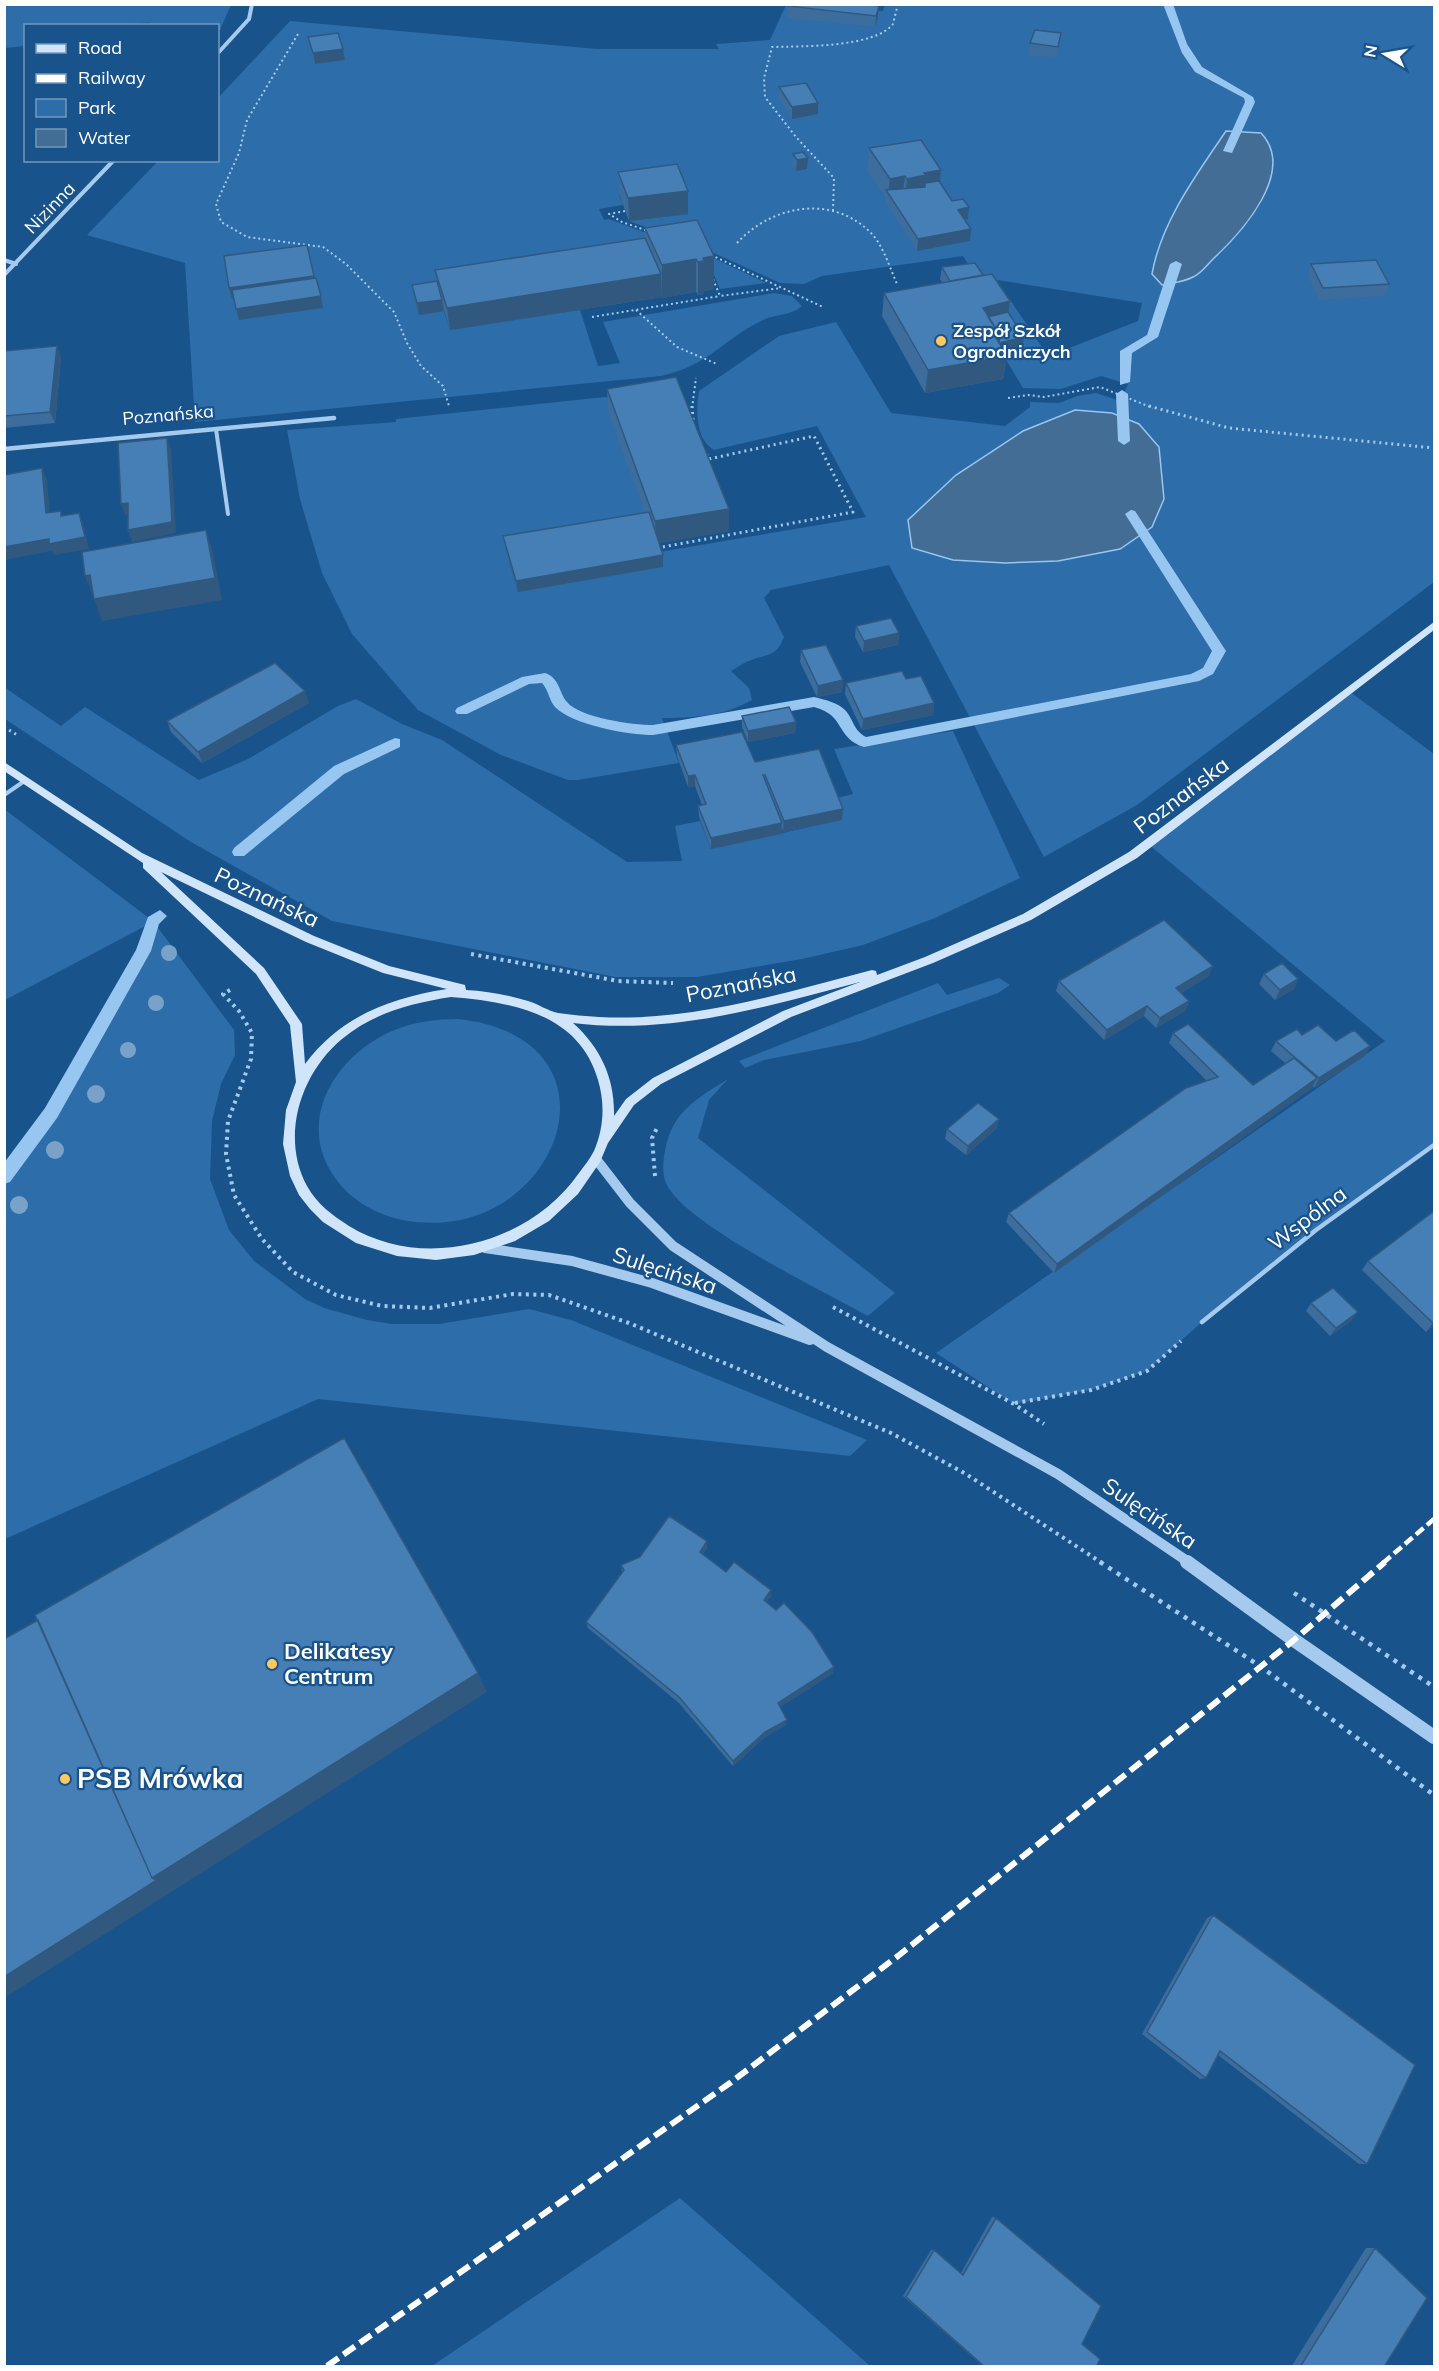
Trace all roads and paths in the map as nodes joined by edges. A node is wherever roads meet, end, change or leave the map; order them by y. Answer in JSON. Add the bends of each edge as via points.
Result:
{"nodes":[{"id":1,"x":252,"y":4,"type":"edge"},
{"id":2,"x":898,"y":4,"type":"edge"},
{"id":3,"x":298,"y":34,"type":"dead end"},
{"id":4,"x":219,"y":51,"type":"edge"},
{"id":5,"x":112,"y":162,"type":"edge"},
{"id":6,"x":625,"y":210,"type":"edge"},
{"id":7,"x":833,"y":211,"type":"junction"},
{"id":8,"x":652,"y":233,"type":"edge"},
{"id":9,"x":738,"y":243,"type":"dead end"},
{"id":10,"x":702,"y":250,"type":"edge"},
{"id":11,"x":4,"y":260,"type":"edge"},
{"id":12,"x":16,"y":264,"type":"junction"},
{"id":13,"x":4,"y":275,"type":"edge"},
{"id":14,"x":711,"y":276,"type":"edge"},
{"id":15,"x":897,"y":284,"type":"dead end"},
{"id":16,"x":783,"y":288,"type":"dead end"},
{"id":17,"x":720,"y":296,"type":"junction"},
{"id":18,"x":823,"y":306,"type":"dead end"},
{"id":19,"x":636,"y":310,"type":"junction"},
{"id":20,"x":592,"y":317,"type":"dead end"},
{"id":21,"x":717,"y":364,"type":"dead end"},
{"id":22,"x":696,"y":378,"type":"dead end"},
{"id":23,"x":1008,"y":398,"type":"dead end"},
{"id":24,"x":449,"y":406,"type":"dead end"},
{"id":25,"x":334,"y":418,"type":"dead end"},
{"id":26,"x":693,"y":422,"type":"edge"},
{"id":27,"x":216,"y":429,"type":"junction"},
{"id":28,"x":1434,"y":448,"type":"edge"},
{"id":29,"x":4,"y":449,"type":"edge"},
{"id":30,"x":704,"y":450,"type":"edge"},
{"id":31,"x":228,"y":514,"type":"dead end"},
{"id":32,"x":657,"y":548,"type":"edge"},
{"id":33,"x":1434,"y":625,"type":"edge"},
{"id":34,"x":4,"y":766,"type":"edge"},
{"id":35,"x":26,"y":780,"type":"junction"},
{"id":36,"x":4,"y":795,"type":"edge"},
{"id":37,"x":138,"y":856,"type":"junction"},
{"id":38,"x":929,"y":960,"type":"junction"},
{"id":39,"x":260,"y":971,"type":"junction"},
{"id":40,"x":684,"y":981,"type":"dead end"},
{"id":41,"x":673,"y":983,"type":"dead end"},
{"id":42,"x":486,"y":994,"type":"junction"},
{"id":43,"x":558,"y":1016,"type":"junction"},
{"id":44,"x":302,"y":1080,"type":"junction"},
{"id":45,"x":604,"y":1140,"type":"junction"},
{"id":46,"x":1434,"y":1145,"type":"edge"},
{"id":47,"x":596,"y":1159,"type":"junction"},
{"id":48,"x":485,"y":1248,"type":"junction"},
{"id":49,"x":1202,"y":1322,"type":"joint"},
{"id":50,"x":827,"y":1347,"type":"junction"},
{"id":51,"x":1014,"y":1404,"type":"dead end"},
{"id":52,"x":1434,"y":1737,"type":"edge"},
{"id":53,"x":1434,"y":1796,"type":"edge"}],
"edges":[{"from":1,"to":4,"type":"street","via":[[249,19]]},
{"from":2,"to":7,"type":"path","via":[[897,19],[887,30],[831,43],[772,47],[767,58],[765,97],[834,178]]},
{"from":3,"to":24,"type":"path","via":[[247,120],[216,204],[221,222],[247,237],[323,247],[346,264],[394,312],[421,366],[443,386]]},
{"from":5,"to":12,"type":"street","name":"Nizinna"},
{"from":6,"to":8,"type":"path","via":[[609,214]]},
{"from":7,"to":9,"type":"path","via":[[809,208],[775,215],[755,224]]},
{"from":7,"to":15,"type":"path","via":[[857,220],[869,231]]},
{"from":10,"to":18,"type":"path"},
{"from":11,"to":12,"type":"street"},
{"from":12,"to":13,"type":"street","name":"Nizinna"},
{"from":14,"to":17,"type":"path"},
{"from":16,"to":17,"type":"path"},
{"from":17,"to":19,"type":"path"},
{"from":19,"to":20,"type":"path"},
{"from":19,"to":21,"type":"path","via":[[677,347]]},
{"from":22,"to":26,"type":"path","via":[[691,400]]},
{"from":23,"to":28,"type":"path","via":[[1044,397],[1100,387],[1156,409],[1229,428]]},
{"from":25,"to":27,"type":"street","name":"Poznańska"},
{"from":27,"to":29,"type":"street","name":"Poznańska"},
{"from":27,"to":31,"type":"lane"},
{"from":30,"to":32,"type":"path","via":[[709,459],[814,436],[853,512]]},
{"from":33,"to":38,"type":"main road","name":"Poznańska","via":[[1133,855],[1027,917]]},
{"from":34,"to":35,"type":"main road","name":"Poznańska"},
{"from":35,"to":36,"type":"lane"},
{"from":35,"to":37,"type":"main road","name":"Poznańska"},
{"from":37,"to":39,"type":"main road","name":"Poznańska"},
{"from":37,"to":42,"type":"main road","name":"Poznańska","via":[[309,939],[375,966]]},
{"from":38,"to":43,"type":"main road","name":"Poznańska","via":[[765,1002],[688,1016],[622,1024]]},
{"from":38,"to":45,"type":"main road","name":"Poznańska","via":[[787,1014],[657,1081],[630,1102]]},
{"from":39,"to":44,"type":"main road","name":"Poznańska","via":[[296,1024]]},
{"from":39,"to":53,"type":"path","via":[[224,994],[252,1033],[251,1059],[228,1121],[226,1154],[234,1195],[262,1239],[292,1272],[336,1295],[382,1306],[430,1308],[513,1294],[549,1295],[629,1323],[891,1433],[966,1474],[1260,1666]]},
{"from":40,"to":41,"type":"path"},
{"from":42,"to":43,"type":"main road","name":"Poznańska"},
{"from":42,"to":44,"type":"main road","via":[[421,996],[381,1008],[355,1023],[320,1053]]},
{"from":43,"to":45,"type":"main road","via":[[590,1044],[604,1072],[609,1108]]},
{"from":44,"to":48,"type":"main road","via":[[289,1116],[288,1152],[296,1179],[316,1209],[346,1234],[399,1253],[441,1256]]},
{"from":45,"to":47,"type":"main road"},
{"from":46,"to":49,"type":"lane","name":"Wspólna","via":[[1316,1230]]},
{"from":47,"to":48,"type":"main road","via":[[570,1196],[531,1225]]},
{"from":47,"to":50,"type":"street","name":"Sulęcińska","via":[[630,1203],[673,1246]]},
{"from":48,"to":50,"type":"street","name":"Sulęcińska","via":[[572,1262],[652,1283]]},
{"from":49,"to":51,"type":"path","via":[[1147,1371],[1091,1390]]},
{"from":50,"to":52,"type":"street","name":"Sulęcińska","via":[[1058,1474]]}]}
